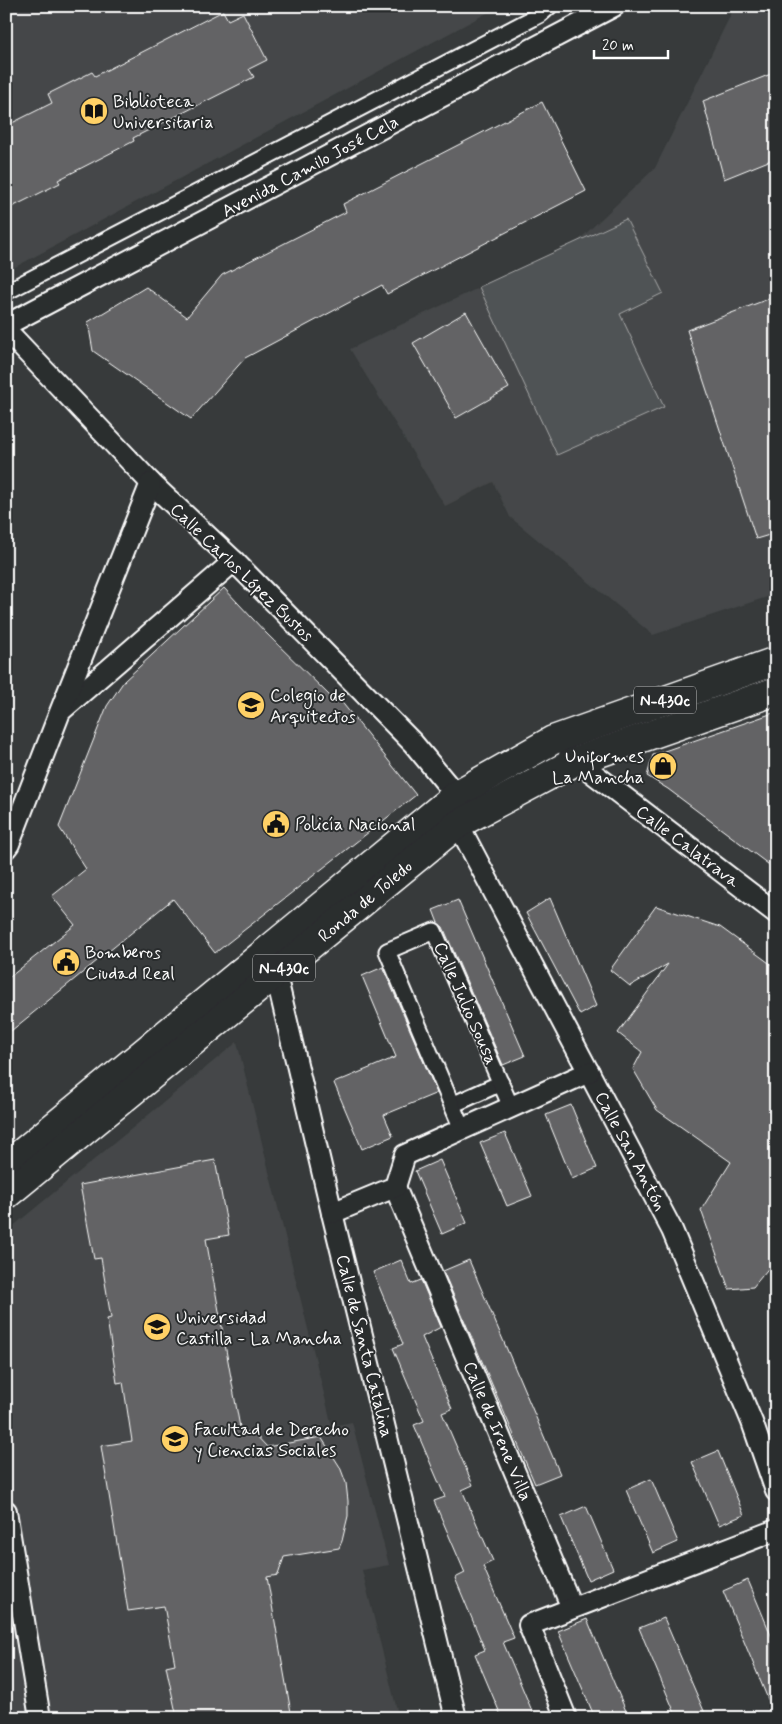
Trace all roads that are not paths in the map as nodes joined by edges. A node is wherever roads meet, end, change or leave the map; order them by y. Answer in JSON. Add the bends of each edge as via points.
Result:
{"nodes":[{"id":1,"x":550,"y":6,"type":"edge"},
{"id":2,"x":614,"y":6,"type":"edge"},
{"id":3,"x":6,"y":292,"type":"edge"},
{"id":4,"x":6,"y":325,"type":"edge"},
{"id":5,"x":6,"y":330,"type":"edge"},
{"id":6,"x":151,"y":483,"type":"junction"},
{"id":7,"x":234,"y":561,"type":"junction"},
{"id":8,"x":776,"y":661,"type":"edge"},
{"id":9,"x":776,"y":691,"type":"edge"},
{"id":10,"x":60,"y":712,"type":"junction"},
{"id":11,"x":554,"y":740,"type":"junction"},
{"id":12,"x":576,"y":761,"type":"junction"},
{"id":13,"x":456,"y":795,"type":"junction"},
{"id":14,"x":458,"y":824,"type":"junction"},
{"id":15,"x":6,"y":848,"type":"edge"},
{"id":16,"x":776,"y":913,"type":"edge"},
{"id":17,"x":276,"y":974,"type":"junction"},
{"id":18,"x":589,"y":1072,"type":"junction"},
{"id":19,"x":501,"y":1083,"type":"junction"},
{"id":20,"x":452,"y":1105,"type":"junction"},
{"id":21,"x":511,"y":1107,"type":"junction"},
{"id":22,"x":462,"y":1129,"type":"junction"},
{"id":23,"x":6,"y":1166,"type":"edge"},
{"id":24,"x":395,"y":1187,"type":"junction"},
{"id":25,"x":6,"y":1195,"type":"edge"},
{"id":26,"x":332,"y":1213,"type":"junction"},
{"id":27,"x":776,"y":1491,"type":"edge"},
{"id":28,"x":6,"y":1511,"type":"edge"},
{"id":29,"x":776,"y":1530,"type":"edge"},
{"id":30,"x":572,"y":1608,"type":"junction"},
{"id":31,"x":40,"y":1718,"type":"edge"},
{"id":32,"x":456,"y":1718,"type":"edge"},
{"id":33,"x":566,"y":1718,"type":"edge"}],
"edges":[{"from":1,"to":3,"type":"street","name":"Avenida Camilo José Cela","via":[[541,14]]},
{"from":2,"to":4,"type":"street","name":"Avenida Camilo José Cela"},
{"from":5,"to":6,"type":"street","name":"Calle Carlos López Bustos"},
{"from":6,"to":7,"type":"street","name":"Calle Carlos López Bustos"},
{"from":6,"to":10,"type":"street"},
{"from":7,"to":10,"type":"street"},
{"from":7,"to":13,"type":"street","name":"Calle Carlos López Bustos","via":[[413,743]]},
{"from":8,"to":11,"type":"highway","number":"N-430c"},
{"from":9,"to":12,"type":"highway","number":"N-430c"},
{"from":10,"to":15,"type":"street"},
{"from":11,"to":12,"type":"street","name":"Calle Calatrava"},
{"from":11,"to":13,"type":"highway","name":"Ronda de Toledo","number":"N-430c"},
{"from":12,"to":14,"type":"highway","name":"Ronda de Toledo","number":"N-430c"},
{"from":12,"to":16,"type":"street","name":"Calle Calatrava"},
{"from":13,"to":14,"type":"street"},
{"from":13,"to":23,"type":"highway","name":"Ronda de Toledo","number":"N-430c"},
{"from":14,"to":17,"type":"highway","name":"Ronda de Toledo","number":"N-430c"},
{"from":14,"to":18,"type":"street","name":"Calle San Antón"},
{"from":17,"to":25,"type":"highway","name":"Ronda de Toledo","number":"N-430c"},
{"from":17,"to":26,"type":"street","name":"Calle de Santa Catalina"},
{"from":18,"to":21,"type":"street"},
{"from":18,"to":27,"type":"street","name":"Calle San Antón","via":[[672,1230],[752,1422]]},
{"from":19,"to":20,"type":"street","name":"Calle Julio Sousa"},
{"from":19,"to":20,"type":"street","name":"Calle Julio Sousa","via":[[434,931],[387,951]]},
{"from":19,"to":21,"type":"street","name":"Calle Julio Sousa"},
{"from":20,"to":22,"type":"street","name":"Calle Julio Sousa"},
{"from":21,"to":22,"type":"street"},
{"from":22,"to":24,"type":"street","via":[[405,1155]]},
{"from":24,"to":26,"type":"street"},
{"from":24,"to":30,"type":"street","name":"Calle de Irene Villa"},
{"from":26,"to":32,"type":"street","name":"Calle de Santa Catalina"},
{"from":28,"to":31,"type":"street"},
{"from":29,"to":30,"type":"street"},
{"from":30,"to":33,"type":"street","via":[[529,1625]]}]}
